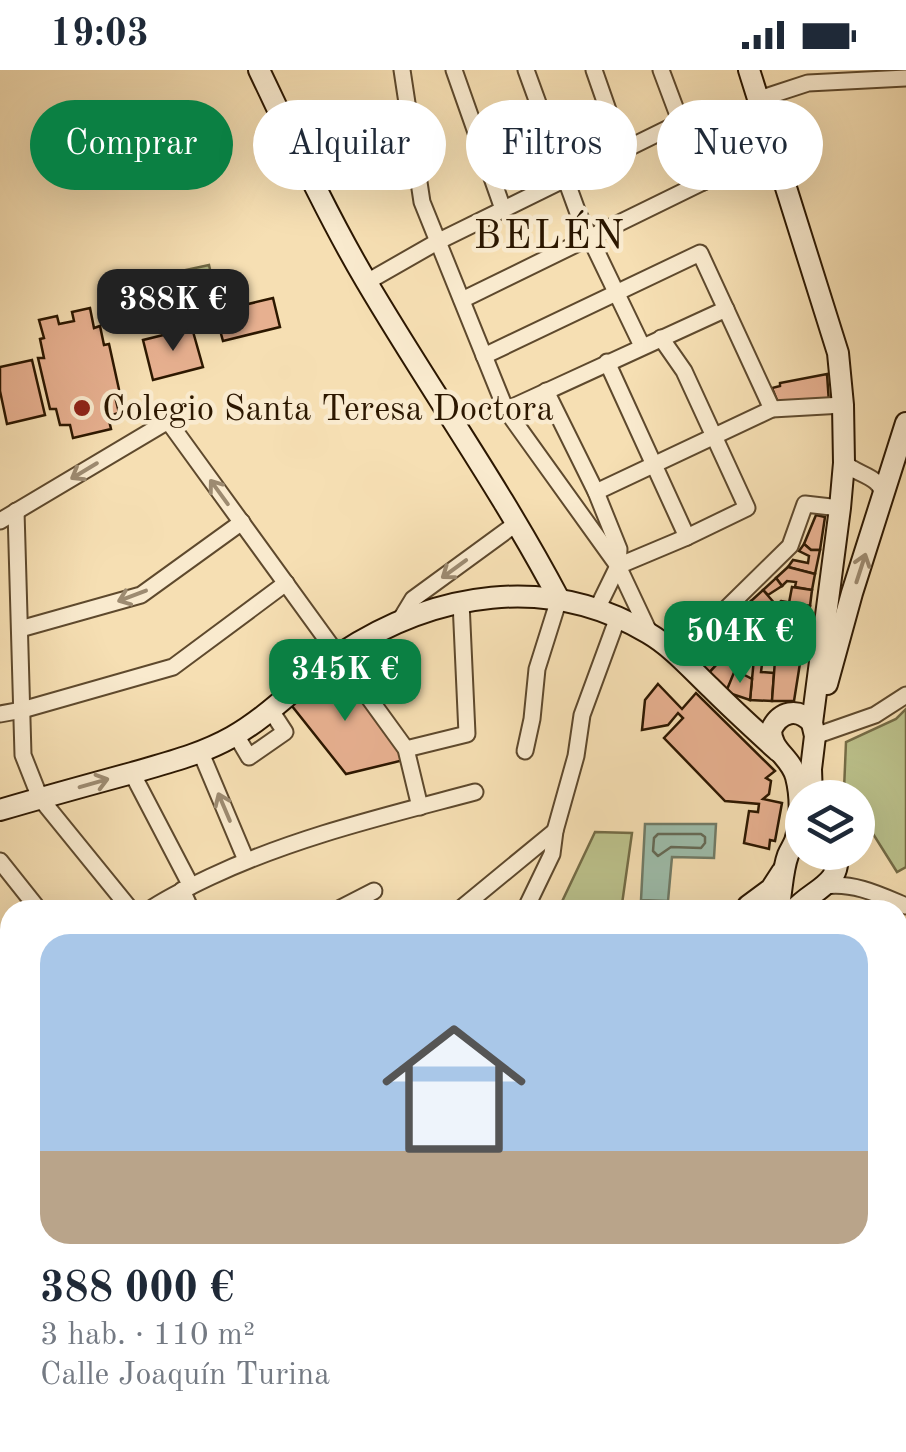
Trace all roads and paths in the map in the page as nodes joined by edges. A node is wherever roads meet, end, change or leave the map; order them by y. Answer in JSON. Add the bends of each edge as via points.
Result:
{"nodes":[{"id":1,"x":260,"y":70,"type":"edge"},
{"id":2,"x":402,"y":70,"type":"edge"},
{"id":3,"x":454,"y":70,"type":"edge"},
{"id":4,"x":526,"y":70,"type":"edge"},
{"id":5,"x":594,"y":70,"type":"edge"},
{"id":6,"x":662,"y":70,"type":"edge"},
{"id":7,"x":750,"y":70,"type":"edge"},
{"id":8,"x":906,"y":78,"type":"edge"},
{"id":9,"x":759,"y":99,"type":"joint"},
{"id":10,"x":537,"y":100,"type":"edge"},
{"id":11,"x":604,"y":100,"type":"edge"},
{"id":12,"x":673,"y":100,"type":"edge"},
{"id":13,"x":542,"y":190,"type":"edge"},
{"id":14,"x":570,"y":190,"type":"edge"},
{"id":15,"x":688,"y":190,"type":"edge"},
{"id":16,"x":788,"y":190,"type":"edge"},
{"id":17,"x":503,"y":209,"type":"junction"},
{"id":18,"x":590,"y":238,"type":"junction"},
{"id":19,"x":437,"y":242,"type":"junction"},
{"id":20,"x":367,"y":282,"type":"junction"},
{"id":21,"x":616,"y":292,"type":"junction"},
{"id":22,"x":462,"y":300,"type":"junction"},
{"id":23,"x":726,"y":308,"type":"junction"},
{"id":24,"x":661,"y":338,"type":"junction"},
{"id":25,"x":642,"y":346,"type":"junction"},
{"id":26,"x":484,"y":356,"type":"junction"},
{"id":27,"x":607,"y":362,"type":"junction"},
{"id":28,"x":546,"y":391,"type":"junction"},
{"id":29,"x":843,"y":406,"type":"junction"},
{"id":30,"x":772,"y":409,"type":"junction"},
{"id":31,"x":506,"y":410,"type":"junction"},
{"id":32,"x":906,"y":423,"type":"edge"},
{"id":33,"x":714,"y":437,"type":"junction"},
{"id":34,"x":902,"y":454,"type":"edge"},
{"id":35,"x":844,"y":463,"type":"junction"},
{"id":36,"x":655,"y":464,"type":"junction"},
{"id":37,"x":871,"y":478,"type":"junction"},
{"id":38,"x":596,"y":492,"type":"junction"},
{"id":39,"x":884,"y":497,"type":"junction"},
{"id":40,"x":840,"y":502,"type":"junction"},
{"id":41,"x":16,"y":511,"type":"junction"},
{"id":42,"x":0,"y":521,"type":"edge"},
{"id":43,"x":242,"y":522,"type":"junction"},
{"id":44,"x":517,"y":522,"type":"junction"},
{"id":45,"x":687,"y":537,"type":"junction"},
{"id":46,"x":539,"y":561,"type":"junction"},
{"id":47,"x":618,"y":566,"type":"junction"},
{"id":48,"x":286,"y":583,"type":"junction"},
{"id":49,"x":510,"y":596,"type":"junction"},
{"id":50,"x":559,"y":599,"type":"junction"},
{"id":51,"x":461,"y":602,"type":"junction"},
{"id":52,"x":597,"y":608,"type":"junction"},
{"id":53,"x":618,"y":617,"type":"junction"},
{"id":54,"x":398,"y":622,"type":"junction"},
{"id":55,"x":20,"y":629,"type":"junction"},
{"id":56,"x":650,"y":634,"type":"junction"},
{"id":57,"x":339,"y":655,"type":"junction"},
{"id":58,"x":678,"y":656,"type":"junction"},
{"id":59,"x":906,"y":695,"type":"edge"},
{"id":60,"x":730,"y":707,"type":"junction"},
{"id":61,"x":22,"y":710,"type":"junction"},
{"id":62,"x":0,"y":714,"type":"edge"},
{"id":63,"x":805,"y":727,"type":"junction"},
{"id":64,"x":406,"y":749,"type":"junction"},
{"id":65,"x":525,"y":750,"type":"dead end"},
{"id":66,"x":780,"y":753,"type":"junction"},
{"id":67,"x":202,"y":754,"type":"junction"},
{"id":68,"x":132,"y":772,"type":"junction"},
{"id":69,"x":796,"y":780,"type":"edge"},
{"id":70,"x":810,"y":780,"type":"edge"},
{"id":71,"x":476,"y":792,"type":"dead end"},
{"id":72,"x":40,"y":798,"type":"junction"},
{"id":73,"x":420,"y":807,"type":"junction"},
{"id":74,"x":0,"y":810,"type":"edge"},
{"id":75,"x":555,"y":831,"type":"junction"},
{"id":76,"x":246,"y":860,"type":"junction"},
{"id":77,"x":0,"y":861,"type":"edge"},
{"id":78,"x":785,"y":868,"type":"edge"},
{"id":79,"x":786,"y":870,"type":"edge"},
{"id":80,"x":787,"y":870,"type":"edge"},
{"id":81,"x":836,"y":870,"type":"edge"},
{"id":82,"x":847,"y":870,"type":"edge"},
{"id":83,"x":6,"y":882,"type":"edge"},
{"id":84,"x":187,"y":888,"type":"junction"},
{"id":85,"x":818,"y":888,"type":"junction"},
{"id":86,"x":374,"y":891,"type":"dead end"},
{"id":87,"x":868,"y":891,"type":"junction"},
{"id":88,"x":28,"y":900,"type":"edge"},
{"id":89,"x":123,"y":900,"type":"edge"},
{"id":90,"x":166,"y":900,"type":"edge"},
{"id":91,"x":189,"y":900,"type":"edge"},
{"id":92,"x":356,"y":900,"type":"edge"},
{"id":93,"x":471,"y":900,"type":"edge"},
{"id":94,"x":531,"y":900,"type":"edge"},
{"id":95,"x":755,"y":900,"type":"edge"},
{"id":96,"x":783,"y":900,"type":"edge"},
{"id":97,"x":800,"y":900,"type":"edge"},
{"id":98,"x":892,"y":900,"type":"edge"}],
"edges":[{"from":1,"to":20,"type":"street"},
{"from":2,"to":19,"type":"street","via":[[419,191]]},
{"from":3,"to":17,"type":"street"},
{"from":4,"to":10,"type":"street"},
{"from":5,"to":11,"type":"street"},
{"from":6,"to":12,"type":"street"},
{"from":7,"to":9,"type":"street"},
{"from":8,"to":9,"type":"street","via":[[808,83]]},
{"from":13,"to":17,"type":"street"},
{"from":14,"to":18,"type":"street"},
{"from":15,"to":18,"type":"street"},
{"from":16,"to":29,"type":"street","via":[[838,353]]},
{"from":17,"to":19,"type":"street"},
{"from":18,"to":21,"type":"street"},
{"from":18,"to":22,"type":"street"},
{"from":19,"to":20,"type":"street"},
{"from":19,"to":22,"type":"street"},
{"from":20,"to":44,"type":"street"},
{"from":21,"to":23,"type":"street","via":[[700,253]]},
{"from":21,"to":25,"type":"street"},
{"from":21,"to":26,"type":"street"},
{"from":22,"to":26,"type":"street"},
{"from":23,"to":24,"type":"street"},
{"from":23,"to":30,"type":"street"},
{"from":24,"to":25,"type":"street"},
{"from":24,"to":33,"type":"street","via":[[684,370]]},
{"from":25,"to":27,"type":"street"},
{"from":26,"to":31,"type":"street"},
{"from":27,"to":28,"type":"street"},
{"from":27,"to":36,"type":"street"},
{"from":28,"to":31,"type":"street"},
{"from":28,"to":38,"type":"street"},
{"from":29,"to":30,"type":"street"},
{"from":29,"to":35,"type":"street"},
{"from":30,"to":33,"type":"street"},
{"from":31,"to":47,"type":"street"},
{"from":32,"to":34,"type":"street"},
{"from":33,"to":36,"type":"street"},
{"from":33,"to":45,"type":"street","via":[[746,508]]},
{"from":34,"to":39,"type":"street"},
{"from":35,"to":37,"type":"street"},
{"from":35,"to":40,"type":"street"},
{"from":36,"to":38,"type":"street"},
{"from":36,"to":45,"type":"street"},
{"from":37,"to":39,"type":"street"},
{"from":37,"to":40,"type":"street","via":[[857,480]]},
{"from":38,"to":47,"type":"street","via":[[619,548]]},
{"from":63,"to":39,"type":"street","one_way":true},
{"from":40,"to":58,"type":"street","via":[[805,504],[790,546]]},
{"from":40,"to":63,"type":"street"},
{"from":41,"to":42,"type":"street"},
{"from":43,"to":41,"type":"street","one_way":true,"via":[[168,421]]},
{"from":41,"to":55,"type":"street"},
{"from":43,"to":48,"type":"street"},
{"from":43,"to":55,"type":"street","one_way":true,"via":[[140,595]]},
{"from":44,"to":46,"type":"street"},
{"from":44,"to":54,"type":"street","one_way":true,"via":[[413,599]]},
{"from":45,"to":47,"type":"street"},
{"from":46,"to":49,"type":"street","via":[[532,586]]},
{"from":46,"to":50,"type":"street"},
{"from":47,"to":52,"type":"street"},
{"from":47,"to":56,"type":"street"},
{"from":48,"to":57,"type":"street"},
{"from":48,"to":61,"type":"street","via":[[174,667]]},
{"from":49,"to":50,"type":"street"},
{"from":49,"to":51,"type":"street"},
{"from":50,"to":52,"type":"street"},
{"from":50,"to":65,"type":"street","via":[[537,669]]},
{"from":51,"to":54,"type":"street"},
{"from":51,"to":64,"type":"street","via":[[467,734]]},
{"from":52,"to":53,"type":"street"},
{"from":53,"to":56,"type":"street"},
{"from":53,"to":75,"type":"street","via":[[582,715]]},
{"from":54,"to":57,"type":"street"},
{"from":55,"to":61,"type":"street"},
{"from":56,"to":58,"type":"street"},
{"from":57,"to":64,"type":"street"},
{"from":57,"to":67,"type":"street"},
{"from":58,"to":60,"type":"street"},
{"from":59,"to":63,"type":"street","via":[[875,715]]},
{"from":60,"to":63,"type":"street"},
{"from":60,"to":66,"type":"street"},
{"from":61,"to":62,"type":"street"},
{"from":61,"to":72,"type":"street","via":[[24,755]]},
{"from":63,"to":66,"type":"street","via":[[803,754]]},
{"from":63,"to":66,"type":"street","via":[[771,730]]},
{"from":63,"to":70,"type":"street"},
{"from":64,"to":73,"type":"street"},
{"from":66,"to":69,"type":"street"},
{"from":67,"to":68,"type":"street"},
{"from":76,"to":67,"type":"street","one_way":true},
{"from":72,"to":68,"type":"street","one_way":true},
{"from":68,"to":84,"type":"street"},
{"from":71,"to":73,"type":"street"},
{"from":72,"to":74,"type":"street"},
{"from":72,"to":89,"type":"street"},
{"from":73,"to":76,"type":"street"},
{"from":75,"to":93,"type":"street"},
{"from":75,"to":94,"type":"street"},
{"from":76,"to":84,"type":"street"},
{"from":77,"to":83,"type":"street"},
{"from":78,"to":95,"type":"street","via":[[772,889]]},
{"from":79,"to":96,"type":"street"},
{"from":80,"to":85,"type":"street","via":[[795,883]]},
{"from":81,"to":85,"type":"street"},
{"from":82,"to":87,"type":"street"},
{"from":83,"to":88,"type":"street"},
{"from":84,"to":90,"type":"street"},
{"from":84,"to":91,"type":"street"},
{"from":85,"to":87,"type":"street"},
{"from":85,"to":97,"type":"street"},
{"from":86,"to":92,"type":"street"},
{"from":87,"to":98,"type":"street"}]}
